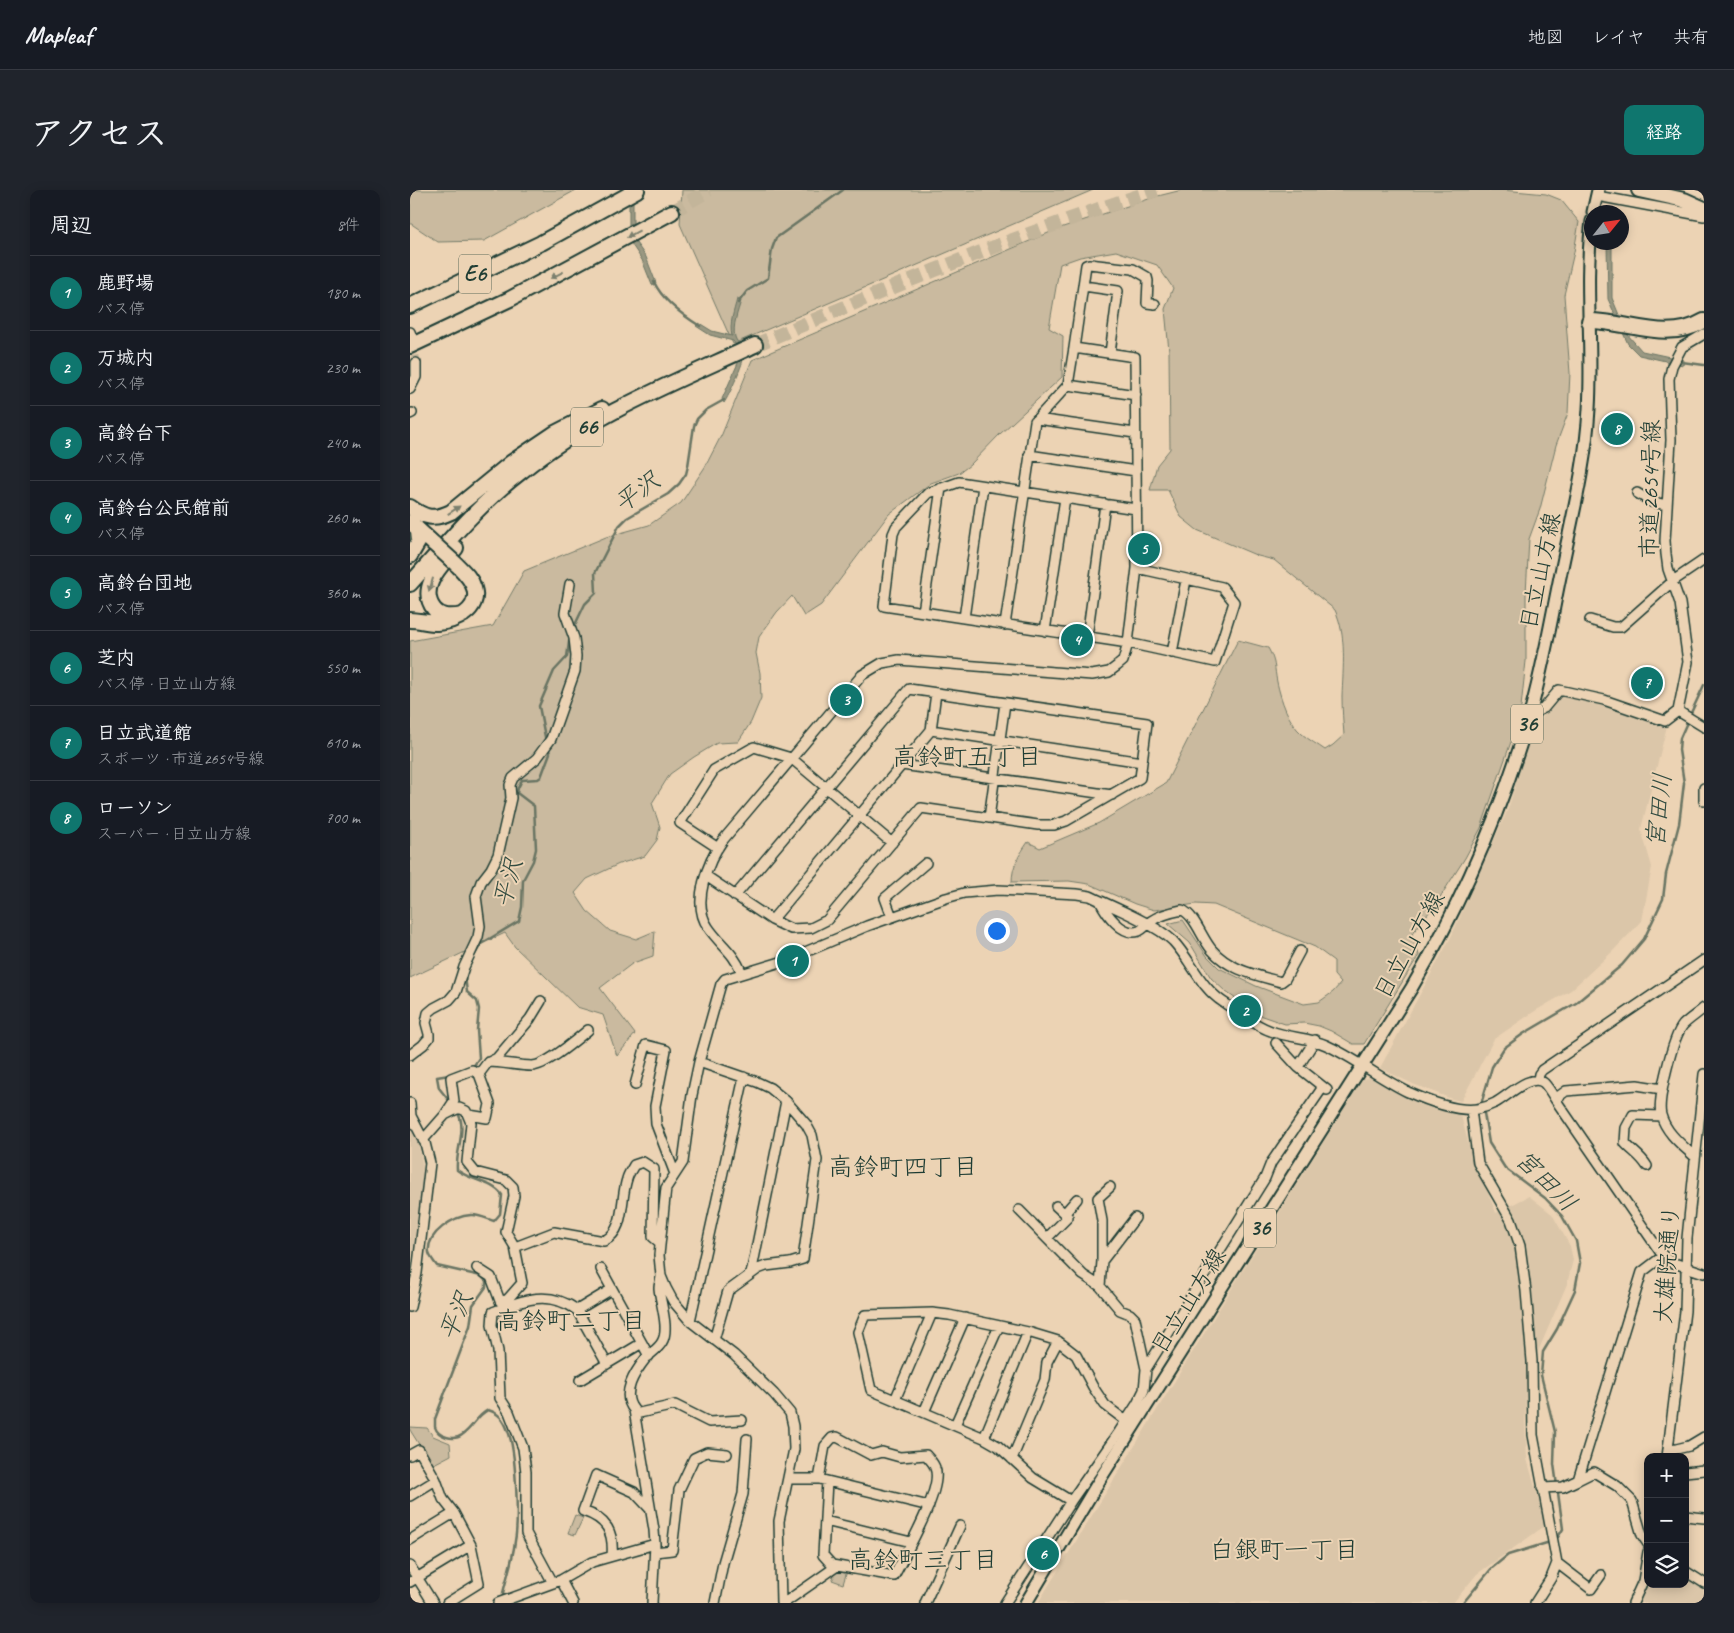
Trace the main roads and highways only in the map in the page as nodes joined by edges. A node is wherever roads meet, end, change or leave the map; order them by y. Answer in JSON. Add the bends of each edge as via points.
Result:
{"nodes":[{"id":1,"x":637,"y":190,"type":"edge"},
{"id":2,"x":1639,"y":190,"type":"edge"},
{"id":3,"x":1704,"y":209,"type":"edge"},
{"id":4,"x":669,"y":214,"type":"tunnel mouth"},
{"id":5,"x":541,"y":243,"type":"junction"},
{"id":6,"x":1590,"y":250,"type":"edge"},
{"id":7,"x":410,"y":298,"type":"edge"},
{"id":8,"x":510,"y":299,"type":"junction"},
{"id":9,"x":410,"y":306,"type":"edge"},
{"id":10,"x":1704,"y":320,"type":"edge"},
{"id":11,"x":1589,"y":321,"type":"junction"},
{"id":12,"x":411,"y":338,"type":"edge"},
{"id":13,"x":755,"y":345,"type":"tunnel mouth"},
{"id":14,"x":413,"y":359,"type":"edge"},
{"id":15,"x":682,"y":379,"type":"junction"},
{"id":16,"x":500,"y":490,"type":"junction"},
{"id":17,"x":410,"y":507,"type":"edge"},
{"id":18,"x":414,"y":526,"type":"edge"},
{"id":19,"x":410,"y":556,"type":"edge"},
{"id":20,"x":410,"y":584,"type":"edge"},
{"id":21,"x":463,"y":615,"type":"junction"},
{"id":22,"x":410,"y":620,"type":"edge"},
{"id":23,"x":1028,"y":1599,"type":"edge"}],
"edges":[{"from":1,"to":5,"type":"highway","number":"E6"},
{"from":2,"to":3,"type":"highway","via":[[1675,197]]},
{"from":4,"to":8,"type":"highway","number":"E6","one_way":true},
{"from":5,"to":7,"type":"highway","via":[[490,260]]},
{"from":5,"to":9,"type":"highway","number":"E6"},
{"from":6,"to":11,"type":"main road","name":"日立山方線","number":"36"},
{"from":8,"to":12,"type":"highway","number":"E6"},
{"from":8,"to":14,"type":"highway"},
{"from":10,"to":11,"type":"highway","via":[[1676,331]]},
{"from":11,"to":23,"type":"main road","name":"日立山方線","number":"36","via":[[1589,409],[1582,470],[1543,658],[1530,716],[1512,772],[1471,874],[1428,959],[1363,1066],[1130,1424]]},
{"from":13,"to":15,"type":"highway","number":"66"},
{"from":15,"to":16,"type":"highway","number":"66","via":[[580,431],[539,457]]},
{"from":17,"to":15,"type":"highway","one_way":true,"via":[[429,517],[451,512],[555,432],[647,388]]},
{"from":16,"to":20,"type":"highway","number":"66"},
{"from":16,"to":21,"type":"highway","one_way":true,"via":[[430,585],[429,598],[436,611],[446,616]]},
{"from":18,"to":19,"type":"highway","via":[[419,541]]},
{"from":18,"to":21,"type":"highway","bridge":true,"via":[[469,578],[475,590],[474,601]]},
{"from":21,"to":22,"type":"highway","via":[[437,622]]}]}
